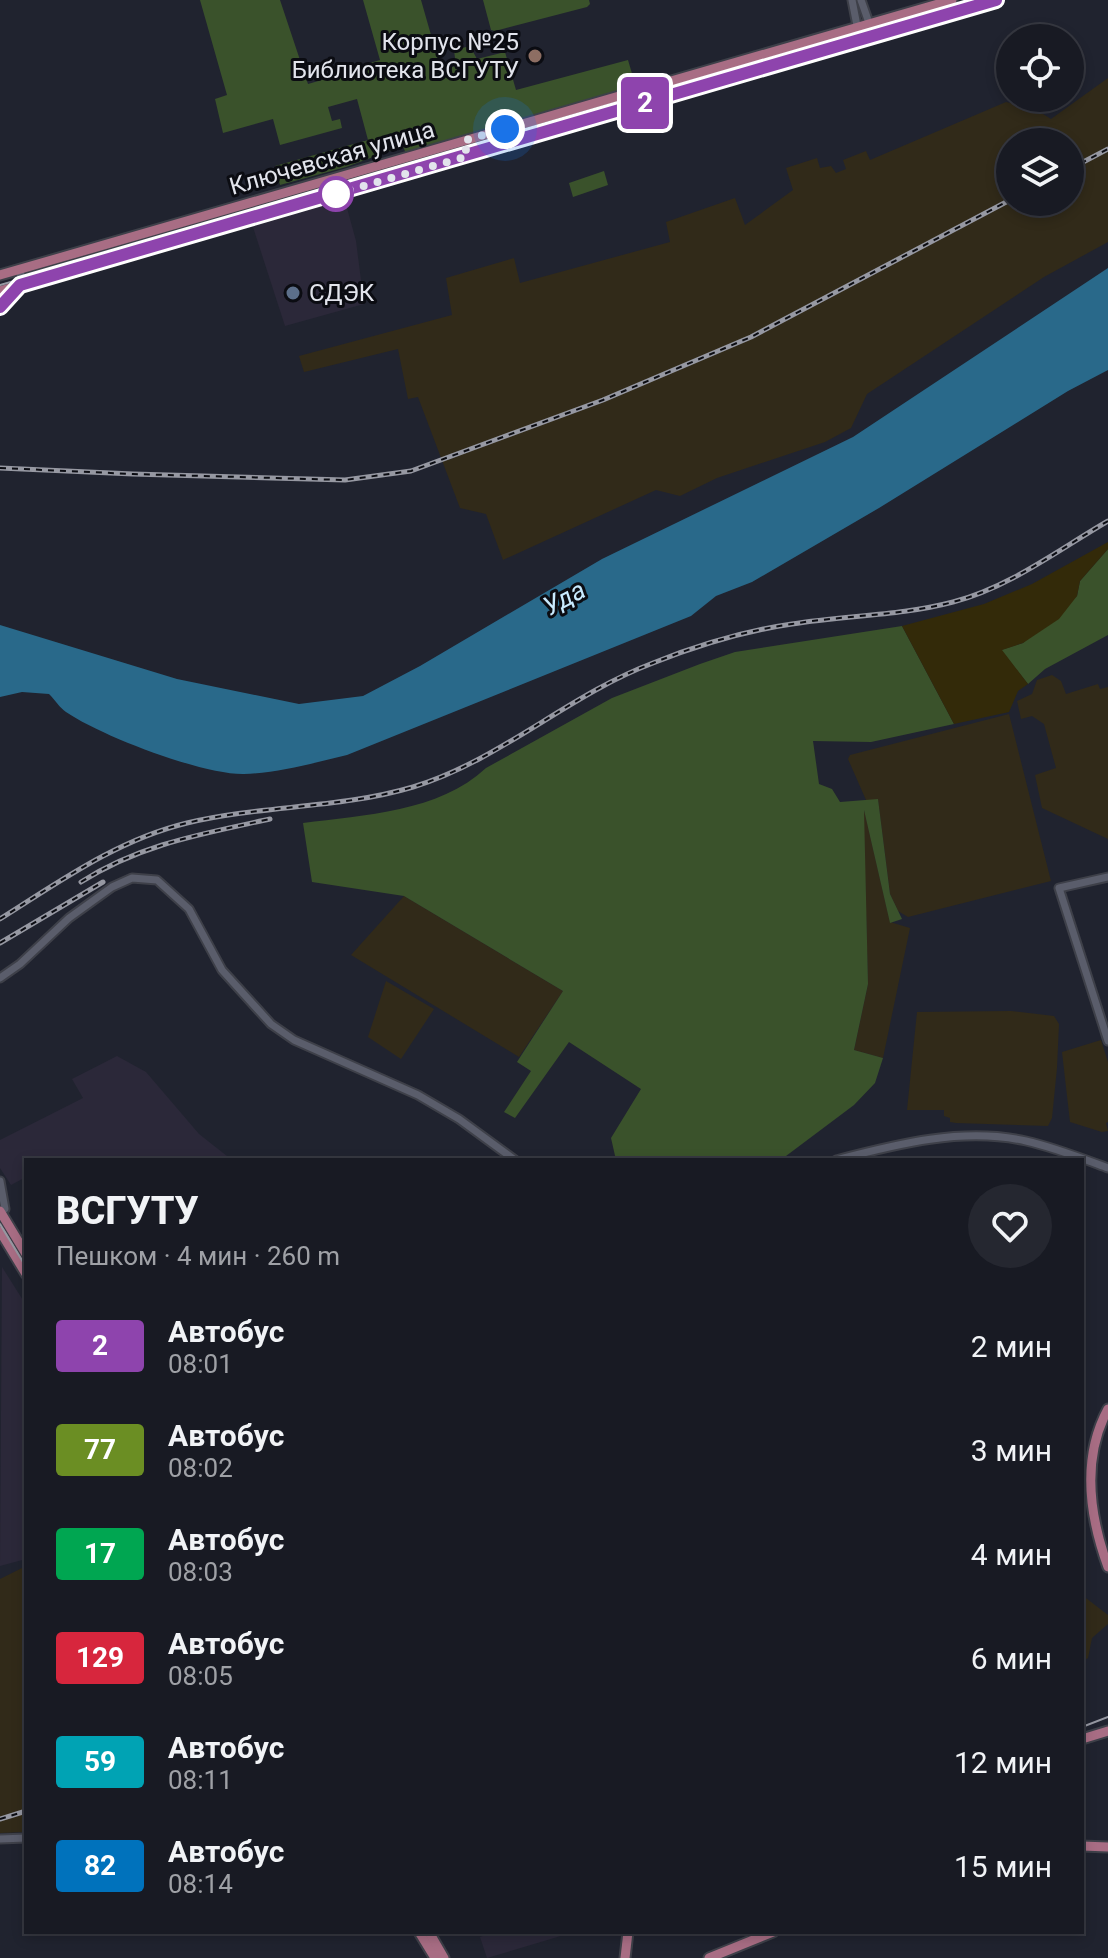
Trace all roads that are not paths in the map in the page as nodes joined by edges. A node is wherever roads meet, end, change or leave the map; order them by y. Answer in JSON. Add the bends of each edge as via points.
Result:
{"nodes":[{"id":1,"x":852,"y":0,"type":"edge"},
{"id":2,"x":861,"y":0,"type":"edge"},
{"id":3,"x":952,"y":0,"type":"edge"},
{"id":4,"x":996,"y":0,"type":"edge"},
{"id":5,"x":870,"y":23,"type":"junction"},
{"id":6,"x":856,"y":27,"type":"junction"},
{"id":7,"x":874,"y":37,"type":"junction"},
{"id":8,"x":860,"y":41,"type":"junction"},
{"id":9,"x":463,"y":141,"type":"junction"},
{"id":10,"x":468,"y":156,"type":"junction"},
{"id":11,"x":179,"y":224,"type":"junction"},
{"id":12,"x":183,"y":238,"type":"junction"},
{"id":13,"x":21,"y":269,"type":"junction"},
{"id":14,"x":0,"y":275,"type":"edge"},
{"id":15,"x":20,"y":285,"type":"junction"},
{"id":16,"x":0,"y":291,"type":"edge"},
{"id":17,"x":0,"y":307,"type":"edge"},
{"id":18,"x":1108,"y":877,"type":"edge"},
{"id":19,"x":0,"y":978,"type":"edge"},
{"id":20,"x":1108,"y":1041,"type":"edge"},
{"id":21,"x":512,"y":1158,"type":"edge"},
{"id":22,"x":844,"y":1158,"type":"edge"},
{"id":23,"x":1078,"y":1158,"type":"edge"},
{"id":24,"x":1084,"y":1160,"type":"edge"},
{"id":25,"x":1108,"y":1168,"type":"edge"},
{"id":26,"x":0,"y":1181,"type":"edge"},
{"id":27,"x":0,"y":1212,"type":"edge"},
{"id":28,"x":0,"y":1231,"type":"edge"},
{"id":29,"x":24,"y":1251,"type":"edge"},
{"id":30,"x":24,"y":1271,"type":"edge"},
{"id":31,"x":1108,"y":1409,"type":"edge"},
{"id":32,"x":1108,"y":1567,"type":"edge"},
{"id":33,"x":1108,"y":1731,"type":"edge"},
{"id":34,"x":1084,"y":1738,"type":"edge"},
{"id":35,"x":24,"y":1838,"type":"edge"},
{"id":36,"x":0,"y":1839,"type":"edge"},
{"id":37,"x":1084,"y":1846,"type":"edge"},
{"id":38,"x":1108,"y":1847,"type":"edge"},
{"id":39,"x":420,"y":1934,"type":"edge"},
{"id":40,"x":430,"y":1934,"type":"edge"},
{"id":41,"x":628,"y":1934,"type":"edge"},
{"id":42,"x":768,"y":1934,"type":"edge"},
{"id":43,"x":435,"y":1958,"type":"edge"},
{"id":44,"x":444,"y":1958,"type":"edge"},
{"id":45,"x":625,"y":1958,"type":"edge"},
{"id":46,"x":709,"y":1958,"type":"edge"}],
"edges":[{"from":1,"to":6,"type":"street"},
{"from":2,"to":5,"type":"street"},
{"from":3,"to":5,"type":"main road","name":"Ключевская улица"},
{"from":4,"to":7,"type":"main road","name":"Ключевская улица"},
{"from":5,"to":6,"type":"main road","name":"Ключевская улица"},
{"from":5,"to":7,"type":"street"},
{"from":6,"to":8,"type":"street"},
{"from":6,"to":9,"type":"main road","name":"Ключевская улица"},
{"from":7,"to":8,"type":"main road","name":"Ключевская улица"},
{"from":8,"to":10,"type":"main road","name":"Ключевская улица"},
{"from":9,"to":10,"type":"main road"},
{"from":9,"to":11,"type":"main road","name":"Ключевская улица"},
{"from":10,"to":12,"type":"main road","name":"Ключевская улица"},
{"from":11,"to":12,"type":"main road"},
{"from":11,"to":13,"type":"main road","name":"Ключевская улица"},
{"from":12,"to":15,"type":"main road","name":"Ключевская улица"},
{"from":13,"to":14,"type":"main road","name":"Ключевская улица"},
{"from":13,"to":15,"type":"street"},
{"from":15,"to":16,"type":"main road","name":"Ключевская улица"},
{"from":15,"to":17,"type":"street"},
{"from":18,"to":20,"type":"street","via":[[1059,888]]},
{"from":19,"to":21,"type":"street","via":[[98,898],[132,878],[157,880],[189,909],[222,970],[271,1024],[294,1040],[418,1095]]},
{"from":22,"to":23,"type":"street","via":[[885,1147],[985,1136],[1029,1142]]},
{"from":24,"to":25,"type":"street"},
{"from":26,"to":27,"type":"street","via":[[5,1209]]},
{"from":27,"to":29,"type":"main road"},
{"from":28,"to":30,"type":"main road"},
{"from":31,"to":32,"type":"main road","via":[[1095,1438],[1090,1483],[1097,1539]]},
{"from":33,"to":34,"type":"main road"},
{"from":35,"to":36,"type":"street"},
{"from":37,"to":38,"type":"main road"},
{"from":39,"to":43,"type":"main road"},
{"from":40,"to":44,"type":"main road"},
{"from":41,"to":45,"type":"main road"},
{"from":42,"to":46,"type":"main road"}]}
